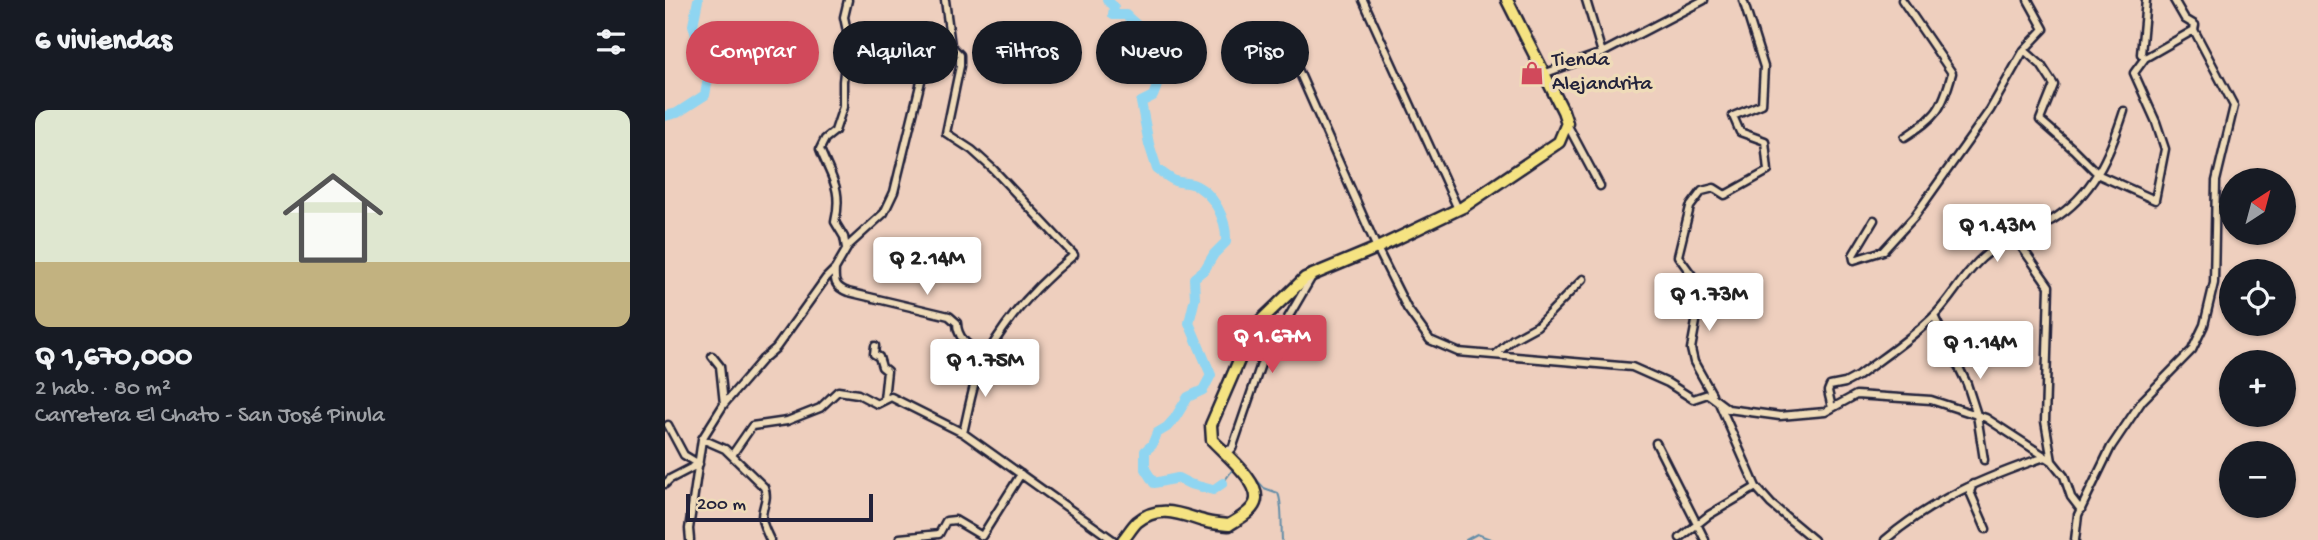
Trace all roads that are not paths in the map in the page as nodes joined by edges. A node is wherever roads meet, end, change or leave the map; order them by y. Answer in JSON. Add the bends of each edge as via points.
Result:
{"nodes":[{"id":1,"x":848,"y":0,"type":"edge"},
{"id":2,"x":945,"y":0,"type":"edge"},
{"id":3,"x":1363,"y":0,"type":"edge"},
{"id":4,"x":1507,"y":0,"type":"edge"},
{"id":5,"x":1586,"y":0,"type":"edge"},
{"id":6,"x":1705,"y":0,"type":"edge"},
{"id":7,"x":1743,"y":0,"type":"edge"},
{"id":8,"x":1902,"y":0,"type":"edge"},
{"id":9,"x":2028,"y":0,"type":"edge"},
{"id":10,"x":2146,"y":0,"type":"edge"},
{"id":11,"x":2174,"y":0,"type":"edge"},
{"id":12,"x":948,"y":21,"type":"edge"},
{"id":13,"x":2194,"y":30,"type":"junction"},
{"id":14,"x":2024,"y":50,"type":"junction"},
{"id":15,"x":958,"y":53,"type":"edge"},
{"id":16,"x":1602,"y":53,"type":"junction"},
{"id":17,"x":2145,"y":58,"type":"junction"},
{"id":18,"x":1543,"y":74,"type":"junction"},
{"id":19,"x":958,"y":76,"type":"edge"},
{"id":20,"x":920,"y":84,"type":"edge"},
{"id":21,"x":956,"y":84,"type":"edge"},
{"id":22,"x":1305,"y":84,"type":"edge"},
{"id":23,"x":2124,"y":111,"type":"dead end"},
{"id":24,"x":1567,"y":122,"type":"junction"},
{"id":25,"x":1905,"y":137,"type":"dead end"},
{"id":26,"x":2099,"y":175,"type":"junction"},
{"id":27,"x":1600,"y":186,"type":"dead end"},
{"id":28,"x":1458,"y":209,"type":"junction"},
{"id":29,"x":1874,"y":220,"type":"dead end"},
{"id":30,"x":2014,"y":236,"type":"junction"},
{"id":31,"x":1377,"y":248,"type":"junction"},
{"id":32,"x":847,"y":250,"type":"junction"},
{"id":33,"x":835,"y":269,"type":"junction"},
{"id":34,"x":1313,"y":275,"type":"junction"},
{"id":35,"x":1583,"y":279,"type":"dead end"},
{"id":36,"x":1934,"y":316,"type":"junction"},
{"id":37,"x":875,"y":346,"type":"dead end"},
{"id":38,"x":1495,"y":355,"type":"junction"},
{"id":39,"x":712,"y":356,"type":"dead end"},
{"id":40,"x":985,"y":358,"type":"junction"},
{"id":41,"x":884,"y":399,"type":"junction"},
{"id":42,"x":1717,"y":400,"type":"junction"},
{"id":43,"x":724,"y":404,"type":"junction"},
{"id":44,"x":1832,"y":408,"type":"junction"},
{"id":45,"x":1977,"y":415,"type":"junction"},
{"id":46,"x":668,"y":425,"type":"dead end"},
{"id":47,"x":963,"y":433,"type":"junction"},
{"id":48,"x":702,"y":439,"type":"junction"},
{"id":49,"x":1656,"y":443,"type":"dead end"},
{"id":50,"x":1225,"y":454,"type":"junction"},
{"id":51,"x":732,"y":455,"type":"junction"},
{"id":52,"x":2049,"y":459,"type":"junction"},
{"id":53,"x":1984,"y":460,"type":"dead end"},
{"id":54,"x":699,"y":464,"type":"junction"},
{"id":55,"x":1021,"y":474,"type":"junction"},
{"id":56,"x":665,"y":484,"type":"edge"},
{"id":57,"x":1973,"y":484,"type":"junction"},
{"id":58,"x":1756,"y":487,"type":"junction"},
{"id":59,"x":2081,"y":510,"type":"junction"},
{"id":60,"x":1696,"y":525,"type":"junction"},
{"id":61,"x":1986,"y":529,"type":"dead end"},
{"id":62,"x":1680,"y":538,"type":"dead end"},
{"id":63,"x":690,"y":540,"type":"edge"},
{"id":64,"x":770,"y":540,"type":"edge"},
{"id":65,"x":900,"y":540,"type":"edge"},
{"id":66,"x":1113,"y":540,"type":"edge"},
{"id":67,"x":1123,"y":540,"type":"edge"},
{"id":68,"x":1705,"y":540,"type":"edge"},
{"id":69,"x":1814,"y":540,"type":"edge"},
{"id":70,"x":1885,"y":540,"type":"edge"},
{"id":71,"x":2075,"y":540,"type":"edge"}],
"edges":[{"from":1,"to":32,"type":"street","via":[[843,17],[848,36],[843,107],[835,131],[820,149],[833,173],[839,205],[835,222]]},
{"from":2,"to":12,"type":"street"},
{"from":3,"to":28,"type":"street"},
{"from":4,"to":18,"type":"main road"},
{"from":5,"to":16,"type":"street"},
{"from":6,"to":16,"type":"street"},
{"from":7,"to":42,"type":"street","via":[[1764,67],[1762,104],[1733,116],[1740,132],[1765,141],[1767,171],[1725,195],[1714,188],[1702,191],[1690,207],[1678,256],[1702,289],[1691,349]]},
{"from":8,"to":25,"type":"street","via":[[1952,73],[1931,120]]},
{"from":9,"to":14,"type":"street","via":[[2045,29]]},
{"from":10,"to":17,"type":"street","via":[[2141,54]]},
{"from":11,"to":13,"type":"street","via":[[2185,19],[2196,25]]},
{"from":13,"to":17,"type":"street"},
{"from":13,"to":59,"type":"street","via":[[2234,106],[2216,181],[2214,285],[2204,325],[2192,349],[2142,401],[2111,447]]},
{"from":14,"to":26,"type":"street","via":[[2055,85],[2040,120]]},
{"from":14,"to":29,"type":"street","via":[[1990,110],[1914,217],[1884,251],[1854,260]]},
{"from":15,"to":19,"type":"street"},
{"from":16,"to":18,"type":"street"},
{"from":17,"to":26,"type":"street","via":[[2134,73],[2165,149],[2155,201]]},
{"from":18,"to":24,"type":"main road"},
{"from":20,"to":32,"type":"street","via":[[894,192],[884,213]]},
{"from":21,"to":40,"type":"street","via":[[946,133],[993,169],[1074,255],[1030,296]]},
{"from":22,"to":31,"type":"street"},
{"from":23,"to":26,"type":"street"},
{"from":24,"to":27,"type":"street"},
{"from":24,"to":28,"type":"main road","via":[[1553,148]]},
{"from":26,"to":30,"type":"street","via":[[2079,199],[2052,219]]},
{"from":28,"to":31,"type":"main road"},
{"from":30,"to":36,"type":"street","via":[[1981,259]]},
{"from":30,"to":52,"type":"street","via":[[2049,286],[2045,421]]},
{"from":31,"to":34,"type":"main road"},
{"from":31,"to":38,"type":"street","via":[[1406,307],[1430,340],[1458,352]]},
{"from":32,"to":33,"type":"street"},
{"from":33,"to":40,"type":"street","via":[[838,288],[949,316],[965,343]]},
{"from":33,"to":43,"type":"street","via":[[776,348]]},
{"from":34,"to":50,"type":"street","via":[[1261,364],[1232,449]]},
{"from":34,"to":50,"type":"main road","via":[[1253,328],[1211,425],[1212,440]]},
{"from":35,"to":38,"type":"street","via":[[1537,326]]},
{"from":36,"to":44,"type":"street","via":[[1858,376],[1830,386]]},
{"from":36,"to":45,"type":"street"},
{"from":37,"to":41,"type":"street","via":[[874,354],[887,371]]},
{"from":38,"to":42,"type":"street","via":[[1632,367],[1693,399],[1708,394]]},
{"from":39,"to":43,"type":"street","via":[[719,366]]},
{"from":40,"to":47,"type":"street"},
{"from":41,"to":47,"type":"street","via":[[891,397]]},
{"from":41,"to":51,"type":"street","via":[[877,404],[838,391],[820,408],[787,421],[752,426]]},
{"from":42,"to":44,"type":"street","via":[[1728,409],[1780,416]]},
{"from":42,"to":58,"type":"street"},
{"from":43,"to":48,"type":"street"},
{"from":44,"to":45,"type":"street","via":[[1856,395],[1931,400]]},
{"from":45,"to":52,"type":"street"},
{"from":45,"to":53,"type":"street"},
{"from":46,"to":54,"type":"street","via":[[684,454]]},
{"from":47,"to":55,"type":"street"},
{"from":48,"to":51,"type":"street"},
{"from":48,"to":54,"type":"street"},
{"from":49,"to":60,"type":"street"},
{"from":50,"to":67,"type":"main road","via":[[1257,492],[1251,510],[1229,525],[1165,510],[1137,523]]},
{"from":51,"to":64,"type":"street","via":[[767,494],[761,514]]},
{"from":52,"to":57,"type":"street"},
{"from":52,"to":59,"type":"street","via":[[2064,476]]},
{"from":54,"to":56,"type":"street"},
{"from":54,"to":63,"type":"street"},
{"from":55,"to":65,"type":"street","via":[[982,536],[955,520],[946,521],[939,534]]},
{"from":55,"to":66,"type":"street"},
{"from":57,"to":61,"type":"street","via":[[1970,492]]},
{"from":57,"to":70,"type":"street","via":[[1922,510]]},
{"from":58,"to":60,"type":"street"},
{"from":58,"to":69,"type":"street"},
{"from":59,"to":71,"type":"street"},
{"from":60,"to":62,"type":"street"},
{"from":60,"to":68,"type":"street"}]}
